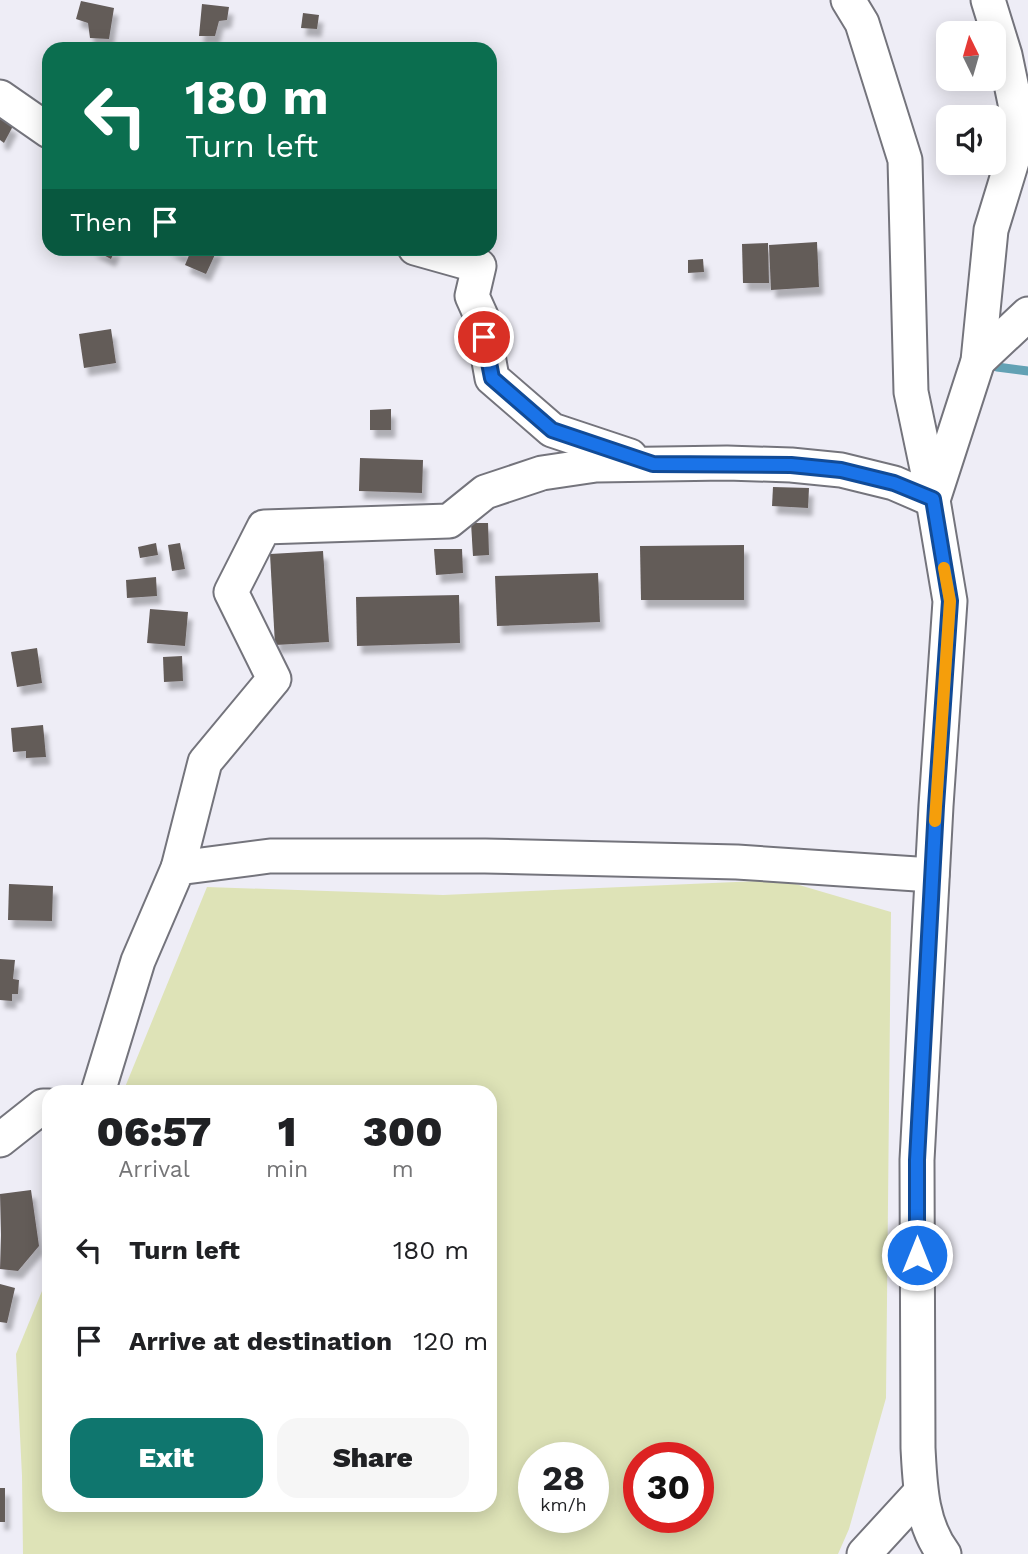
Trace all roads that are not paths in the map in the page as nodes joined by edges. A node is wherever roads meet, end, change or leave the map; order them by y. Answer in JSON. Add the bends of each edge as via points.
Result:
{"nodes":[{"id":1,"x":848,"y":0,"type":"edge"},
{"id":2,"x":988,"y":0,"type":"edge"},
{"id":3,"x":0,"y":97,"type":"edge"},
{"id":4,"x":42,"y":126,"type":"edge"},
{"id":5,"x":443,"y":256,"type":"edge"},
{"id":6,"x":1028,"y":314,"type":"edge"},
{"id":7,"x":978,"y":360,"type":"junction"},
{"id":8,"x":653,"y":464,"type":"junction"},
{"id":9,"x":933,"y":499,"type":"junction"},
{"id":10,"x":178,"y":868,"type":"junction"},
{"id":11,"x":932,"y":875,"type":"junction"},
{"id":12,"x":101,"y":1085,"type":"edge"},
{"id":13,"x":42,"y":1107,"type":"edge"},
{"id":14,"x":0,"y":1140,"type":"edge"},
{"id":15,"x":920,"y":1493,"type":"junction"},
{"id":16,"x":864,"y":1554,"type":"edge"},
{"id":17,"x":944,"y":1554,"type":"edge"}],
"edges":[{"from":1,"to":9,"type":"street","via":[[862,23],[905,160],[911,392]]},
{"from":2,"to":7,"type":"street","via":[[1021,132],[991,230]]},
{"from":3,"to":4,"type":"street"},
{"from":5,"to":8,"type":"street","via":[[479,266],[472,296],[481,316],[492,378],[552,430]]},
{"from":6,"to":7,"type":"street"},
{"from":7,"to":9,"type":"street"},
{"from":8,"to":9,"type":"street","via":[[841,470],[894,483]]},
{"from":8,"to":10,"type":"street","via":[[596,465],[542,473],[485,492],[449,521],[264,527],[231,592],[274,679],[205,762]]},
{"from":9,"to":11,"type":"street","via":[[950,601]]},
{"from":10,"to":11,"type":"street","via":[[270,856],[485,856],[737,862]]},
{"from":10,"to":12,"type":"street","via":[[138,961]]},
{"from":11,"to":15,"type":"street","via":[[917,1160]]},
{"from":13,"to":14,"type":"street"},
{"from":15,"to":16,"type":"street"},
{"from":15,"to":17,"type":"street"}]}
